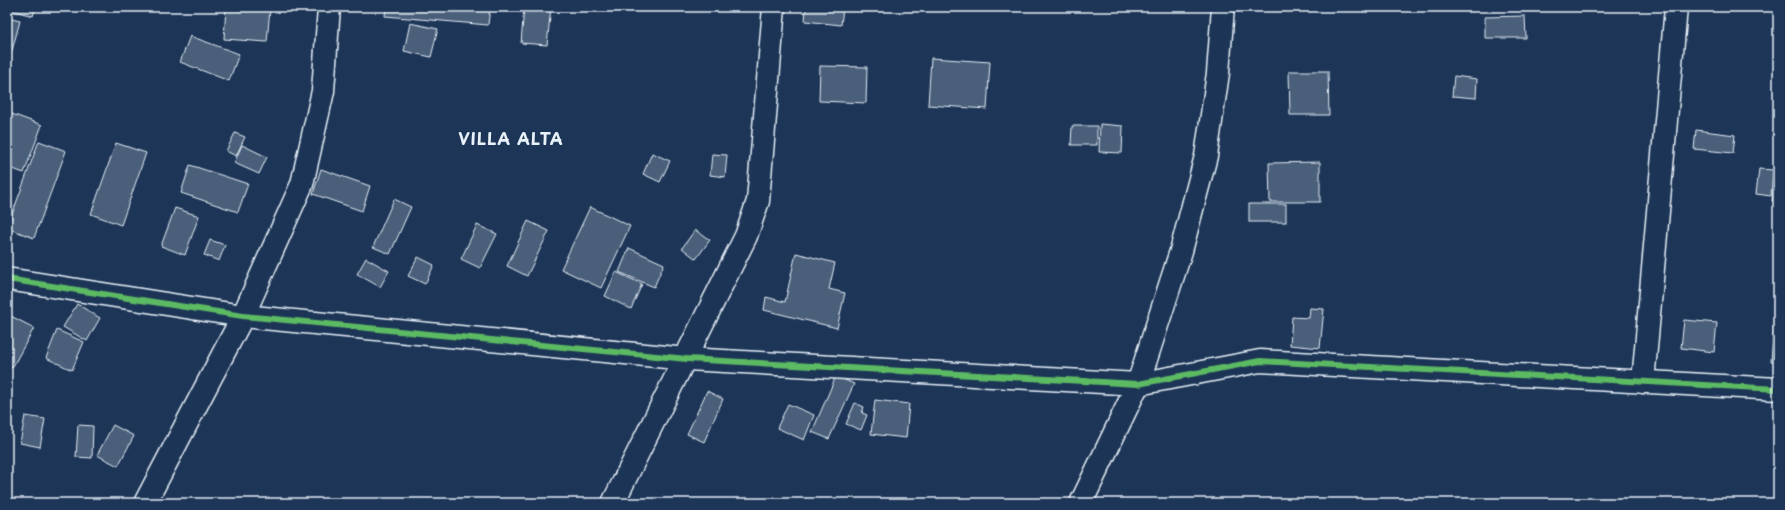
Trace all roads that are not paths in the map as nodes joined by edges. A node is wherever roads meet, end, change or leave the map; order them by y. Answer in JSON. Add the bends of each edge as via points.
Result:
{"nodes":[{"id":1,"x":329,"y":7,"type":"edge"},
{"id":2,"x":774,"y":7,"type":"edge"},
{"id":3,"x":1223,"y":7,"type":"edge"},
{"id":4,"x":1676,"y":7,"type":"edge"},
{"id":5,"x":7,"y":279,"type":"edge"},
{"id":6,"x":242,"y":316,"type":"junction"},
{"id":7,"x":687,"y":359,"type":"junction"},
{"id":8,"x":1643,"y":382,"type":"junction"},
{"id":9,"x":1138,"y":384,"type":"junction"},
{"id":10,"x":1778,"y":389,"type":"edge"},
{"id":11,"x":145,"y":503,"type":"edge"},
{"id":12,"x":613,"y":503,"type":"edge"},
{"id":13,"x":1081,"y":503,"type":"edge"}],
"edges":[{"from":1,"to":6,"type":"street","via":[[323,91],[302,184]]},
{"from":2,"to":7,"type":"street","via":[[758,201],[746,236]]},
{"from":3,"to":9,"type":"street","via":[[1218,73],[1206,156],[1181,251]]},
{"from":4,"to":8,"type":"street"},
{"from":5,"to":6,"type":"street"},
{"from":6,"to":7,"type":"street"},
{"from":6,"to":11,"type":"street"},
{"from":7,"to":9,"type":"street"},
{"from":7,"to":12,"type":"street"},
{"from":8,"to":9,"type":"street","via":[[1260,361]]},
{"from":8,"to":10,"type":"street"},
{"from":9,"to":13,"type":"street"}]}
